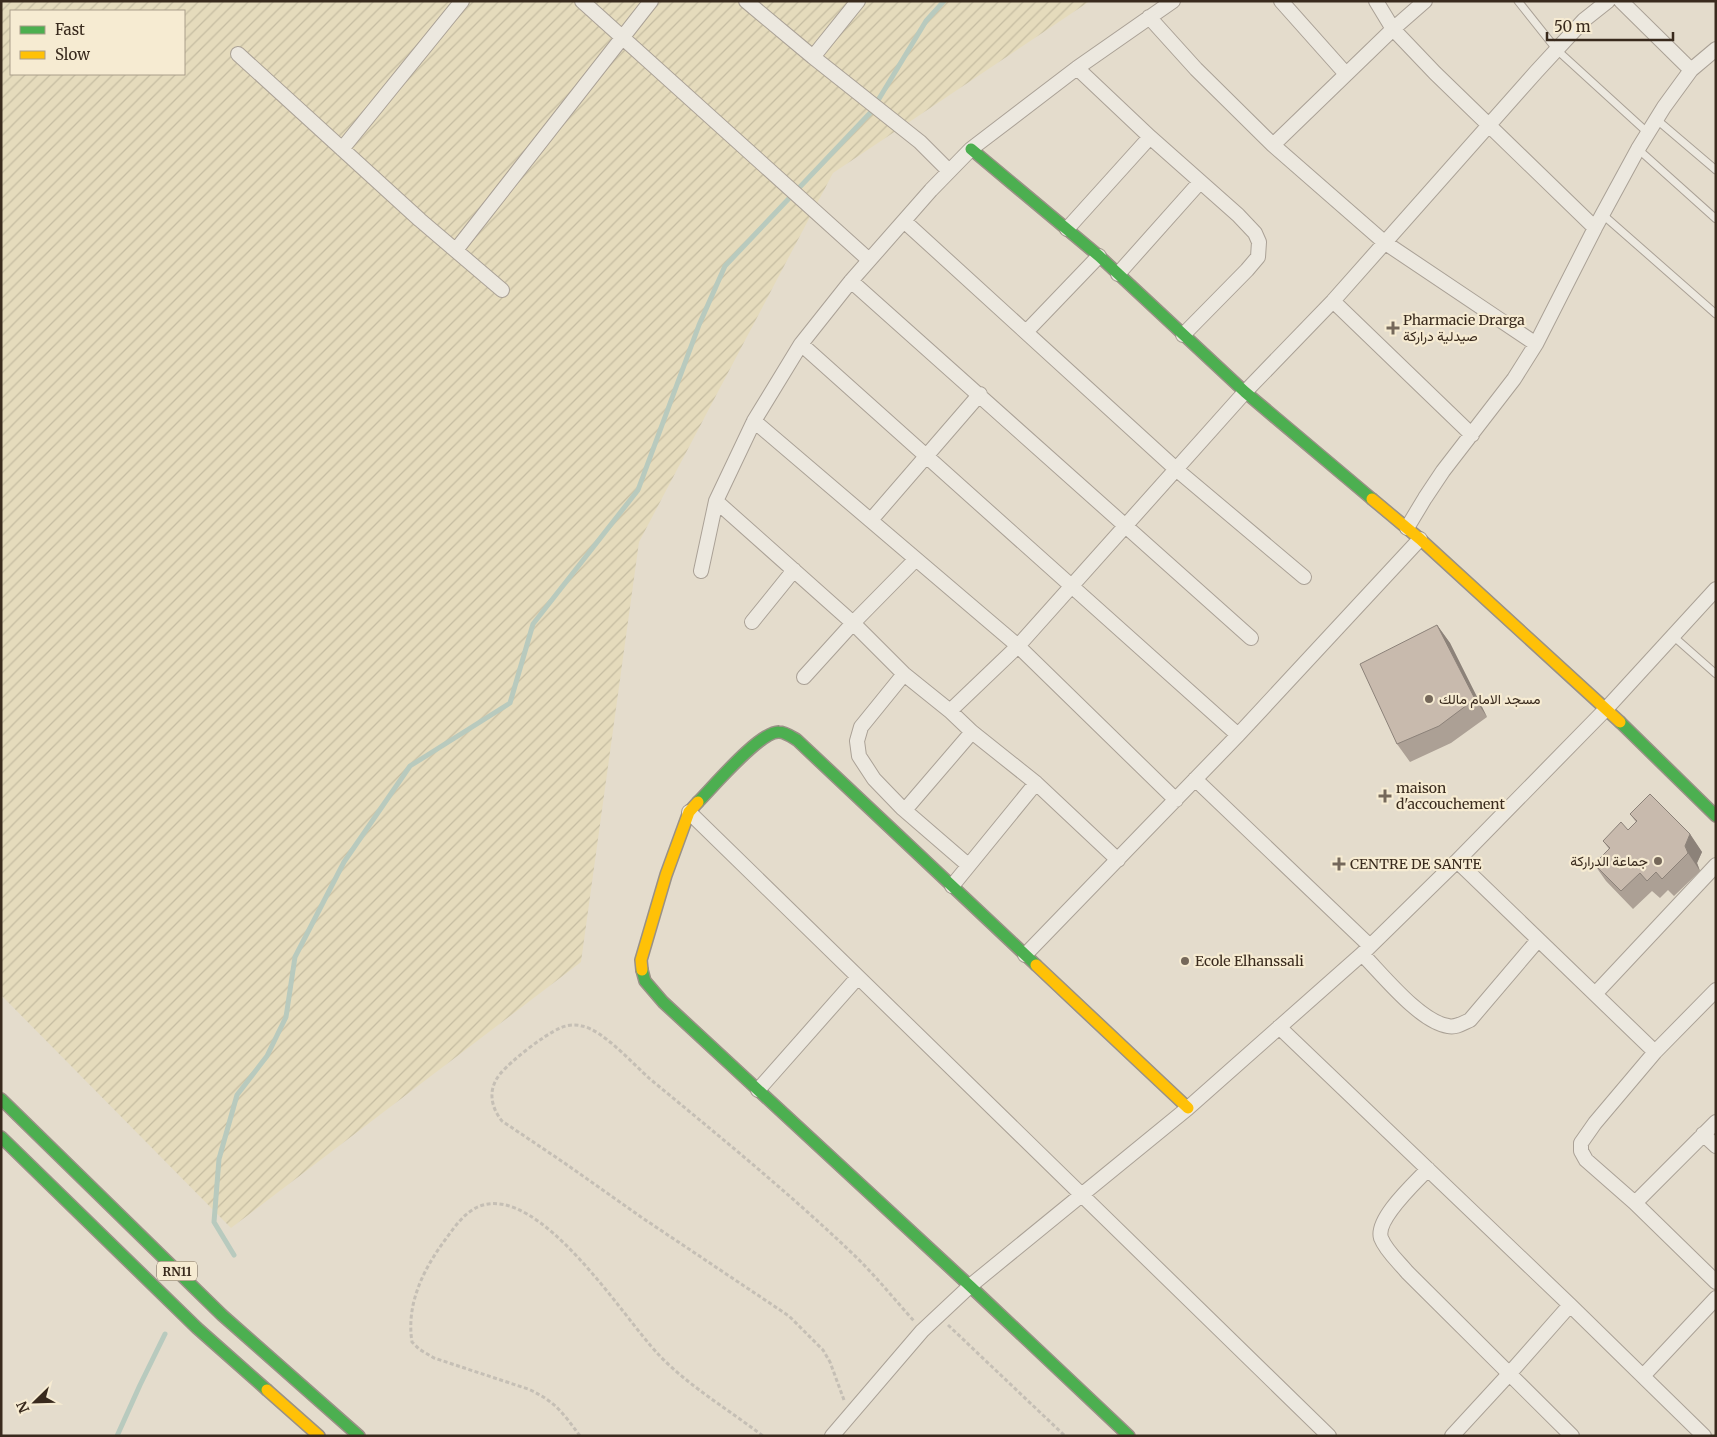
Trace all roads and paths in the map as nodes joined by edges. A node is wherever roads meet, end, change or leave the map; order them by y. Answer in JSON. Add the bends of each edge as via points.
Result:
{"nodes":[{"id":1,"x":462,"y":1,"type":"edge"},
{"id":2,"x":582,"y":1,"type":"edge"},
{"id":3,"x":651,"y":1,"type":"edge"},
{"id":4,"x":746,"y":1,"type":"edge"},
{"id":5,"x":858,"y":1,"type":"edge"},
{"id":6,"x":1172,"y":1,"type":"edge"},
{"id":7,"x":1281,"y":1,"type":"edge"},
{"id":8,"x":1376,"y":1,"type":"edge"},
{"id":9,"x":1425,"y":1,"type":"edge"},
{"id":10,"x":1518,"y":1,"type":"edge"},
{"id":11,"x":1608,"y":1,"type":"edge"},
{"id":12,"x":1621,"y":1,"type":"edge"},
{"id":13,"x":1150,"y":17,"type":"junction"},
{"id":14,"x":1393,"y":29,"type":"junction"},
{"id":15,"x":623,"y":38,"type":"junction"},
{"id":16,"x":1557,"y":50,"type":"junction"},
{"id":17,"x":238,"y":54,"type":"dead end"},
{"id":18,"x":1713,"y":56,"type":"edge"},
{"id":19,"x":812,"y":57,"type":"junction"},
{"id":20,"x":1076,"y":68,"type":"junction"},
{"id":21,"x":1690,"y":70,"type":"junction"},
{"id":22,"x":1346,"y":74,"type":"junction"},
{"id":23,"x":1656,"y":119,"type":"junction"},
{"id":24,"x":1490,"y":125,"type":"junction"},
{"id":25,"x":1648,"y":133,"type":"junction"},
{"id":26,"x":1150,"y":137,"type":"junction"},
{"id":27,"x":1273,"y":145,"type":"junction"},
{"id":28,"x":342,"y":149,"type":"junction"},
{"id":29,"x":971,"y":149,"type":"junction"},
{"id":30,"x":1638,"y":149,"type":"junction"},
{"id":31,"x":1716,"y":170,"type":"edge"},
{"id":32,"x":949,"y":171,"type":"junction"},
{"id":33,"x":1200,"y":182,"type":"junction"},
{"id":34,"x":1602,"y":214,"type":"junction"},
{"id":35,"x":1716,"y":219,"type":"edge"},
{"id":36,"x":904,"y":221,"type":"junction"},
{"id":37,"x":1595,"y":228,"type":"junction"},
{"id":38,"x":1067,"y":229,"type":"junction"},
{"id":39,"x":1384,"y":242,"type":"junction"},
{"id":40,"x":456,"y":250,"type":"junction"},
{"id":41,"x":1098,"y":256,"type":"junction"},
{"id":42,"x":869,"y":260,"type":"junction"},
{"id":43,"x":1118,"y":274,"type":"junction"},
{"id":44,"x":852,"y":281,"type":"junction"},
{"id":45,"x":502,"y":290,"type":"dead end"},
{"id":46,"x":1333,"y":301,"type":"junction"},
{"id":47,"x":1716,"y":314,"type":"edge"},
{"id":48,"x":1026,"y":332,"type":"junction"},
{"id":49,"x":1183,"y":335,"type":"junction"},
{"id":50,"x":801,"y":344,"type":"junction"},
{"id":51,"x":1536,"y":344,"type":"junction"},
{"id":52,"x":1245,"y":392,"type":"junction"},
{"id":53,"x":980,"y":394,"type":"junction"},
{"id":54,"x":754,"y":421,"type":"junction"},
{"id":55,"x":1472,"y":434,"type":"junction"},
{"id":56,"x":928,"y":456,"type":"junction"},
{"id":57,"x":1177,"y":470,"type":"junction"},
{"id":58,"x":716,"y":501,"type":"junction"},
{"id":59,"x":871,"y":520,"type":"junction"},
{"id":60,"x":1126,"y":526,"type":"junction"},
{"id":61,"x":1408,"y":528,"type":"junction"},
{"id":62,"x":1420,"y":539,"type":"junction"},
{"id":63,"x":916,"y":559,"type":"junction"},
{"id":64,"x":794,"y":570,"type":"junction"},
{"id":65,"x":701,"y":571,"type":"dead end"},
{"id":66,"x":1304,"y":577,"type":"dead end"},
{"id":67,"x":1071,"y":585,"type":"junction"},
{"id":68,"x":1716,"y":589,"type":"edge"},
{"id":69,"x":752,"y":622,"type":"dead end"},
{"id":70,"x":853,"y":623,"type":"junction"},
{"id":71,"x":1673,"y":636,"type":"junction"},
{"id":72,"x":1251,"y":638,"type":"dead end"},
{"id":73,"x":1018,"y":646,"type":"junction"},
{"id":74,"x":904,"y":674,"type":"junction"},
{"id":75,"x":1716,"y":674,"type":"edge"},
{"id":76,"x":804,"y":677,"type":"dead end"},
{"id":77,"x":1606,"y":709,"type":"junction"},
{"id":78,"x":950,"y":711,"type":"junction"},
{"id":79,"x":972,"y":732,"type":"junction"},
{"id":80,"x":1238,"y":735,"type":"junction"},
{"id":81,"x":1195,"y":779,"type":"junction"},
{"id":82,"x":1036,"y":783,"type":"junction"},
{"id":83,"x":1176,"y":800,"type":"junction"},
{"id":84,"x":905,"y":810,"type":"junction"},
{"id":85,"x":689,"y":812,"type":"junction"},
{"id":86,"x":1716,"y":816,"type":"edge"},
{"id":87,"x":1118,"y":860,"type":"junction"},
{"id":88,"x":1457,"y":861,"type":"junction"},
{"id":89,"x":968,"y":865,"type":"junction"},
{"id":90,"x":1716,"y":865,"type":"edge"},
{"id":91,"x":952,"y":886,"type":"junction"},
{"id":92,"x":1538,"y":940,"type":"junction"},
{"id":93,"x":1366,"y":950,"type":"junction"},
{"id":94,"x":1025,"y":955,"type":"junction"},
{"id":95,"x":858,"y":977,"type":"junction"},
{"id":96,"x":1716,"y":990,"type":"edge"},
{"id":97,"x":1596,"y":993,"type":"junction"},
{"id":98,"x":1280,"y":1027,"type":"junction"},
{"id":99,"x":1655,"y":1052,"type":"junction"},
{"id":100,"x":758,"y":1090,"type":"junction"},
{"id":101,"x":1,"y":1099,"type":"edge"},
{"id":102,"x":1188,"y":1108,"type":"junction"},
{"id":103,"x":1716,"y":1122,"type":"edge"},
{"id":104,"x":1703,"y":1134,"type":"junction"},
{"id":105,"x":1,"y":1137,"type":"edge"},
{"id":106,"x":1716,"y":1146,"type":"edge"},
{"id":107,"x":1428,"y":1169,"type":"junction"},
{"id":108,"x":1081,"y":1195,"type":"junction"},
{"id":109,"x":1636,"y":1203,"type":"junction"},
{"id":110,"x":1716,"y":1282,"type":"edge"},
{"id":111,"x":970,"y":1286,"type":"junction"},
{"id":112,"x":1716,"y":1298,"type":"edge"},
{"id":113,"x":1570,"y":1305,"type":"junction"},
{"id":114,"x":938,"y":1316,"type":"junction"},
{"id":115,"x":922,"y":1331,"type":"junction"},
{"id":116,"x":1510,"y":1373,"type":"junction"},
{"id":117,"x":1643,"y":1376,"type":"junction"},
{"id":118,"x":849,"y":1415,"type":"junction"},
{"id":119,"x":1571,"y":1435,"type":"edge"},
{"id":120,"x":319,"y":1436,"type":"edge"},
{"id":121,"x":359,"y":1436,"type":"edge"},
{"id":122,"x":580,"y":1436,"type":"edge"},
{"id":123,"x":763,"y":1436,"type":"edge"},
{"id":124,"x":832,"y":1436,"type":"edge"},
{"id":125,"x":1066,"y":1436,"type":"edge"},
{"id":126,"x":1128,"y":1436,"type":"edge"},
{"id":127,"x":1329,"y":1436,"type":"edge"},
{"id":128,"x":1452,"y":1436,"type":"edge"},
{"id":129,"x":1704,"y":1436,"type":"edge"}],
"edges":[{"from":1,"to":28,"type":"street"},
{"from":2,"to":15,"type":"street"},
{"from":3,"to":15,"type":"street"},
{"from":4,"to":19,"type":"street"},
{"from":5,"to":19,"type":"street"},
{"from":6,"to":13,"type":"street"},
{"from":7,"to":22,"type":"street"},
{"from":8,"to":14,"type":"street"},
{"from":9,"to":14,"type":"street"},
{"from":10,"to":16,"type":"lane"},
{"from":11,"to":16,"type":"street","via":[[1584,20]]},
{"from":12,"to":21,"type":"street"},
{"from":13,"to":20,"type":"street"},
{"from":13,"to":27,"type":"street","via":[[1196,69]]},
{"from":14,"to":22,"type":"street"},
{"from":14,"to":24,"type":"street"},
{"from":15,"to":40,"type":"street"},
{"from":15,"to":42,"type":"street"},
{"from":16,"to":24,"type":"street"},
{"from":16,"to":25,"type":"lane"},
{"from":17,"to":28,"type":"street"},
{"from":18,"to":21,"type":"street"},
{"from":19,"to":32,"type":"street","via":[[920,142]]},
{"from":20,"to":26,"type":"street"},
{"from":20,"to":29,"type":"street"},
{"from":21,"to":23,"type":"street"},
{"from":22,"to":27,"type":"street"},
{"from":23,"to":25,"type":"street"},
{"from":23,"to":31,"type":"lane"},
{"from":24,"to":37,"type":"street"},
{"from":24,"to":39,"type":"street"},
{"from":25,"to":30,"type":"street"},
{"from":26,"to":33,"type":"street"},
{"from":26,"to":38,"type":"street"},
{"from":27,"to":39,"type":"street"},
{"from":28,"to":40,"type":"street"},
{"from":29,"to":32,"type":"street"},
{"from":29,"to":38,"type":"main road"},
{"from":30,"to":34,"type":"street"},
{"from":30,"to":35,"type":"lane"},
{"from":32,"to":36,"type":"street"},
{"from":33,"to":43,"type":"street"},
{"from":33,"to":49,"type":"street","via":[[1255,233],[1259,249],[1258,257],[1247,270]]},
{"from":34,"to":37,"type":"street"},
{"from":34,"to":47,"type":"lane"},
{"from":36,"to":42,"type":"street"},
{"from":36,"to":48,"type":"street"},
{"from":37,"to":51,"type":"street"},
{"from":38,"to":41,"type":"main road"},
{"from":39,"to":46,"type":"street"},
{"from":39,"to":51,"type":"street"},
{"from":40,"to":45,"type":"street"},
{"from":41,"to":43,"type":"main road"},
{"from":41,"to":48,"type":"street"},
{"from":42,"to":44,"type":"street"},
{"from":43,"to":49,"type":"main road"},
{"from":44,"to":50,"type":"street"},
{"from":44,"to":53,"type":"street"},
{"from":46,"to":52,"type":"street"},
{"from":46,"to":55,"type":"street"},
{"from":48,"to":57,"type":"street"},
{"from":49,"to":52,"type":"main road"},
{"from":50,"to":54,"type":"street"},
{"from":50,"to":56,"type":"street"},
{"from":51,"to":55,"type":"street"},
{"from":52,"to":57,"type":"street"},
{"from":52,"to":61,"type":"main road"},
{"from":53,"to":56,"type":"street"},
{"from":53,"to":60,"type":"street"},
{"from":54,"to":58,"type":"street"},
{"from":54,"to":59,"type":"street"},
{"from":55,"to":61,"type":"street","via":[[1434,484]]},
{"from":56,"to":59,"type":"street"},
{"from":56,"to":67,"type":"street"},
{"from":57,"to":60,"type":"street"},
{"from":57,"to":66,"type":"street"},
{"from":58,"to":64,"type":"street"},
{"from":58,"to":65,"type":"street"},
{"from":59,"to":63,"type":"street"},
{"from":60,"to":67,"type":"street"},
{"from":60,"to":72,"type":"street"},
{"from":61,"to":62,"type":"main road"},
{"from":62,"to":77,"type":"main road"},
{"from":62,"to":80,"type":"street"},
{"from":63,"to":70,"type":"street"},
{"from":63,"to":73,"type":"street"},
{"from":64,"to":69,"type":"street"},
{"from":64,"to":70,"type":"street"},
{"from":67,"to":73,"type":"street"},
{"from":67,"to":80,"type":"street"},
{"from":68,"to":71,"type":"street"},
{"from":70,"to":74,"type":"street"},
{"from":70,"to":76,"type":"street"},
{"from":71,"to":75,"type":"lane"},
{"from":71,"to":77,"type":"street"},
{"from":73,"to":78,"type":"street"},
{"from":73,"to":83,"type":"street"},
{"from":74,"to":78,"type":"street"},
{"from":74,"to":84,"type":"street","via":[[861,727],[857,741],[859,756],[874,779]]},
{"from":77,"to":86,"type":"main road"},
{"from":77,"to":88,"type":"street"},
{"from":78,"to":79,"type":"street"},
{"from":79,"to":82,"type":"street"},
{"from":79,"to":84,"type":"street"},
{"from":80,"to":81,"type":"street"},
{"from":81,"to":83,"type":"street"},
{"from":81,"to":93,"type":"street"},
{"from":82,"to":87,"type":"street"},
{"from":82,"to":89,"type":"street"},
{"from":83,"to":87,"type":"street"},
{"from":84,"to":89,"type":"street"},
{"from":85,"to":91,"type":"main road","via":[[754,745],[773,733],[781,732],[797,740]]},
{"from":85,"to":95,"type":"street"},
{"from":85,"to":100,"type":"main road","via":[[666,875],[646,943],[642,971],[645,981],[663,1002]]},
{"from":87,"to":94,"type":"street"},
{"from":88,"to":92,"type":"street"},
{"from":88,"to":93,"type":"street"},
{"from":89,"to":91,"type":"street"},
{"from":90,"to":97,"type":"street"},
{"from":91,"to":94,"type":"main road"},
{"from":92,"to":93,"type":"street","via":[[1470,1020],[1455,1027],[1438,1024],[1418,1010]]},
{"from":92,"to":97,"type":"street"},
{"from":93,"to":98,"type":"street"},
{"from":94,"to":102,"type":"main road"},
{"from":95,"to":100,"type":"street"},
{"from":95,"to":108,"type":"street"},
{"from":96,"to":99,"type":"street"},
{"from":97,"to":99,"type":"street"},
{"from":98,"to":102,"type":"street"},
{"from":98,"to":107,"type":"street"},
{"from":99,"to":109,"type":"street","via":[[1581,1144],[1586,1160]]},
{"from":100,"to":111,"type":"main road"},
{"from":101,"to":121,"type":"main road","number":"RN11","via":[[222,1315]]},
{"from":102,"to":108,"type":"street"},
{"from":103,"to":104,"type":"street"},
{"from":104,"to":106,"type":"street"},
{"from":104,"to":109,"type":"street"},
{"from":105,"to":120,"type":"main road","number":"RN11","via":[[197,1328]]},
{"from":107,"to":113,"type":"street"},
{"from":107,"to":116,"type":"street","via":[[1386,1216],[1380,1236],[1407,1272]]},
{"from":108,"to":111,"type":"street"},
{"from":108,"to":127,"type":"street"},
{"from":109,"to":110,"type":"street"},
{"from":111,"to":114,"type":"street"},
{"from":111,"to":126,"type":"main road"},
{"from":112,"to":117,"type":"street"},
{"from":113,"to":116,"type":"street"},
{"from":113,"to":117,"type":"street"},
{"from":114,"to":115,"type":"street"},
{"from":114,"to":125,"type":"path"},
{"from":115,"to":118,"type":"street"},
{"from":115,"to":118,"type":"path","via":[[854,1255],[597,1032],[584,1026],[561,1028],[528,1049],[504,1070],[492,1090],[495,1112],[502,1121],[789,1316],[823,1350]]},
{"from":116,"to":119,"type":"street"},
{"from":116,"to":128,"type":"street"},
{"from":117,"to":129,"type":"street"},
{"from":118,"to":124,"type":"street"},
{"from":122,"to":123,"type":"path","via":[[558,1407],[542,1395],[434,1358],[412,1342],[415,1294],[432,1258],[470,1211],[501,1204],[533,1218],[577,1255],[657,1354]]}]}
